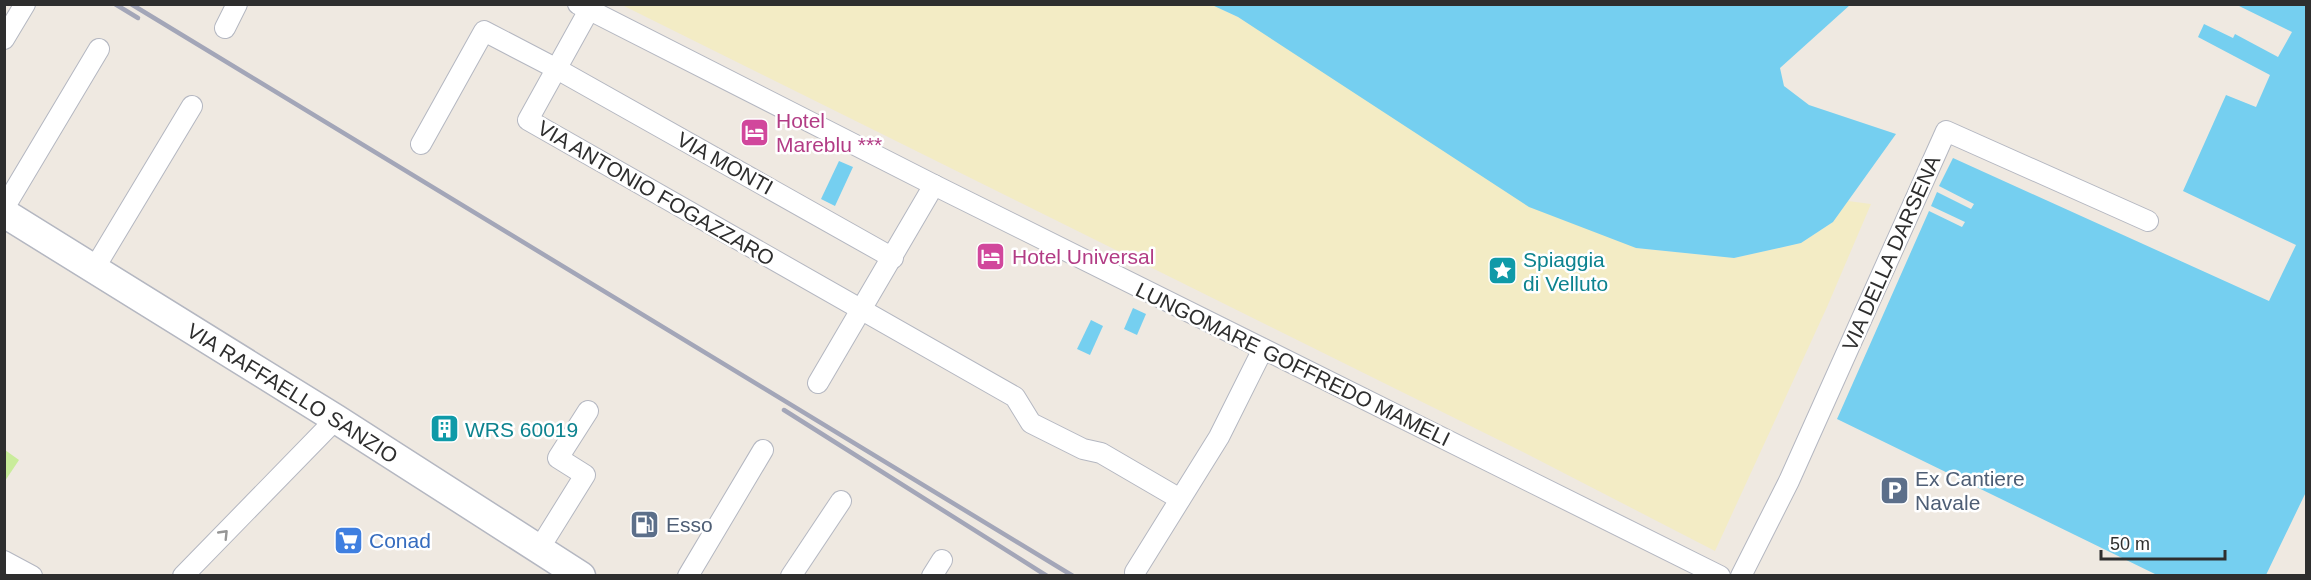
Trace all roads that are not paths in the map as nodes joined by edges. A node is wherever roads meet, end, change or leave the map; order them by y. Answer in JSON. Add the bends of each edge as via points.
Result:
{"nodes":[{"id":1,"x":25,"y":4,"type":"edge"},
{"id":2,"x":237,"y":4,"type":"edge"},
{"id":3,"x":584,"y":7,"type":"edge"},
{"id":4,"x":225,"y":28,"type":"dead end"},
{"id":5,"x":4,"y":39,"type":"edge"},
{"id":6,"x":99,"y":49,"type":"dead end"},
{"id":7,"x":557,"y":69,"type":"junction"},
{"id":8,"x":192,"y":106,"type":"dead end"},
{"id":9,"x":421,"y":144,"type":"dead end"},
{"id":10,"x":934,"y":185,"type":"junction"},
{"id":11,"x":4,"y":208,"type":"edge"},
{"id":12,"x":4,"y":213,"type":"edge"},
{"id":13,"x":2148,"y":221,"type":"dead end"},
{"id":14,"x":893,"y":258,"type":"junction"},
{"id":15,"x":94,"y":269,"type":"junction"},
{"id":16,"x":862,"y":310,"type":"junction"},
{"id":17,"x":1263,"y":350,"type":"junction"},
{"id":18,"x":818,"y":383,"type":"dead end"},
{"id":19,"x":588,"y":411,"type":"dead end"},
{"id":20,"x":336,"y":419,"type":"junction"},
{"id":21,"x":763,"y":450,"type":"dead end"},
{"id":22,"x":1180,"y":499,"type":"junction"},
{"id":23,"x":841,"y":501,"type":"dead end"},
{"id":24,"x":538,"y":549,"type":"junction"},
{"id":25,"x":5,"y":562,"type":"edge"},
{"id":26,"x":1135,"y":572,"type":"dead end"},
{"id":27,"x":32,"y":576,"type":"edge"},
{"id":28,"x":183,"y":576,"type":"edge"},
{"id":29,"x":581,"y":576,"type":"edge"},
{"id":30,"x":688,"y":576,"type":"edge"},
{"id":31,"x":790,"y":576,"type":"edge"},
{"id":32,"x":1720,"y":576,"type":"edge"},
{"id":33,"x":1741,"y":576,"type":"edge"}],
"edges":[{"from":1,"to":5,"type":"street"},
{"from":2,"to":4,"type":"street"},
{"from":3,"to":7,"type":"street","name":"VIA ANTONIO FOGAZZARO"},
{"from":3,"to":10,"type":"street","name":"LUNGOMARE GOFFREDO MAMELI"},
{"from":6,"to":11,"type":"street"},
{"from":7,"to":9,"type":"street","name":"VIA MONTI","via":[[484,31]]},
{"from":7,"to":14,"type":"street","name":"VIA MONTI"},
{"from":7,"to":16,"type":"street","name":"VIA ANTONIO FOGAZZARO","via":[[528,120]]},
{"from":8,"to":15,"type":"street"},
{"from":10,"to":14,"type":"street"},
{"from":10,"to":17,"type":"street","name":"LUNGOMARE GOFFREDO MAMELI"},
{"from":12,"to":15,"type":"main road","name":"VIA RAFFAELLO SANZIO"},
{"from":13,"to":33,"type":"street","name":"VIA DELLA DARSENA","via":[[1946,131],[1789,481]]},
{"from":14,"to":16,"type":"street"},
{"from":15,"to":20,"type":"main road","name":"VIA RAFFAELLO SANZIO"},
{"from":16,"to":18,"type":"street"},
{"from":16,"to":22,"type":"street","via":[[1015,397],[1031,423],[1083,449],[1101,453]]},
{"from":17,"to":22,"type":"street","via":[[1230,418]]},
{"from":17,"to":32,"type":"street","name":"LUNGOMARE GOFFREDO MAMELI"},
{"from":19,"to":24,"type":"street","via":[[558,458],[585,475]]},
{"from":20,"to":24,"type":"main road","name":"VIA RAFFAELLO SANZIO"},
{"from":28,"to":20,"type":"street","one_way":true},
{"from":21,"to":30,"type":"street"},
{"from":22,"to":26,"type":"street"},
{"from":23,"to":31,"type":"street"},
{"from":24,"to":29,"type":"main road","name":"VIA RAFFAELLO SANZIO"},
{"from":25,"to":27,"type":"street"}]}
